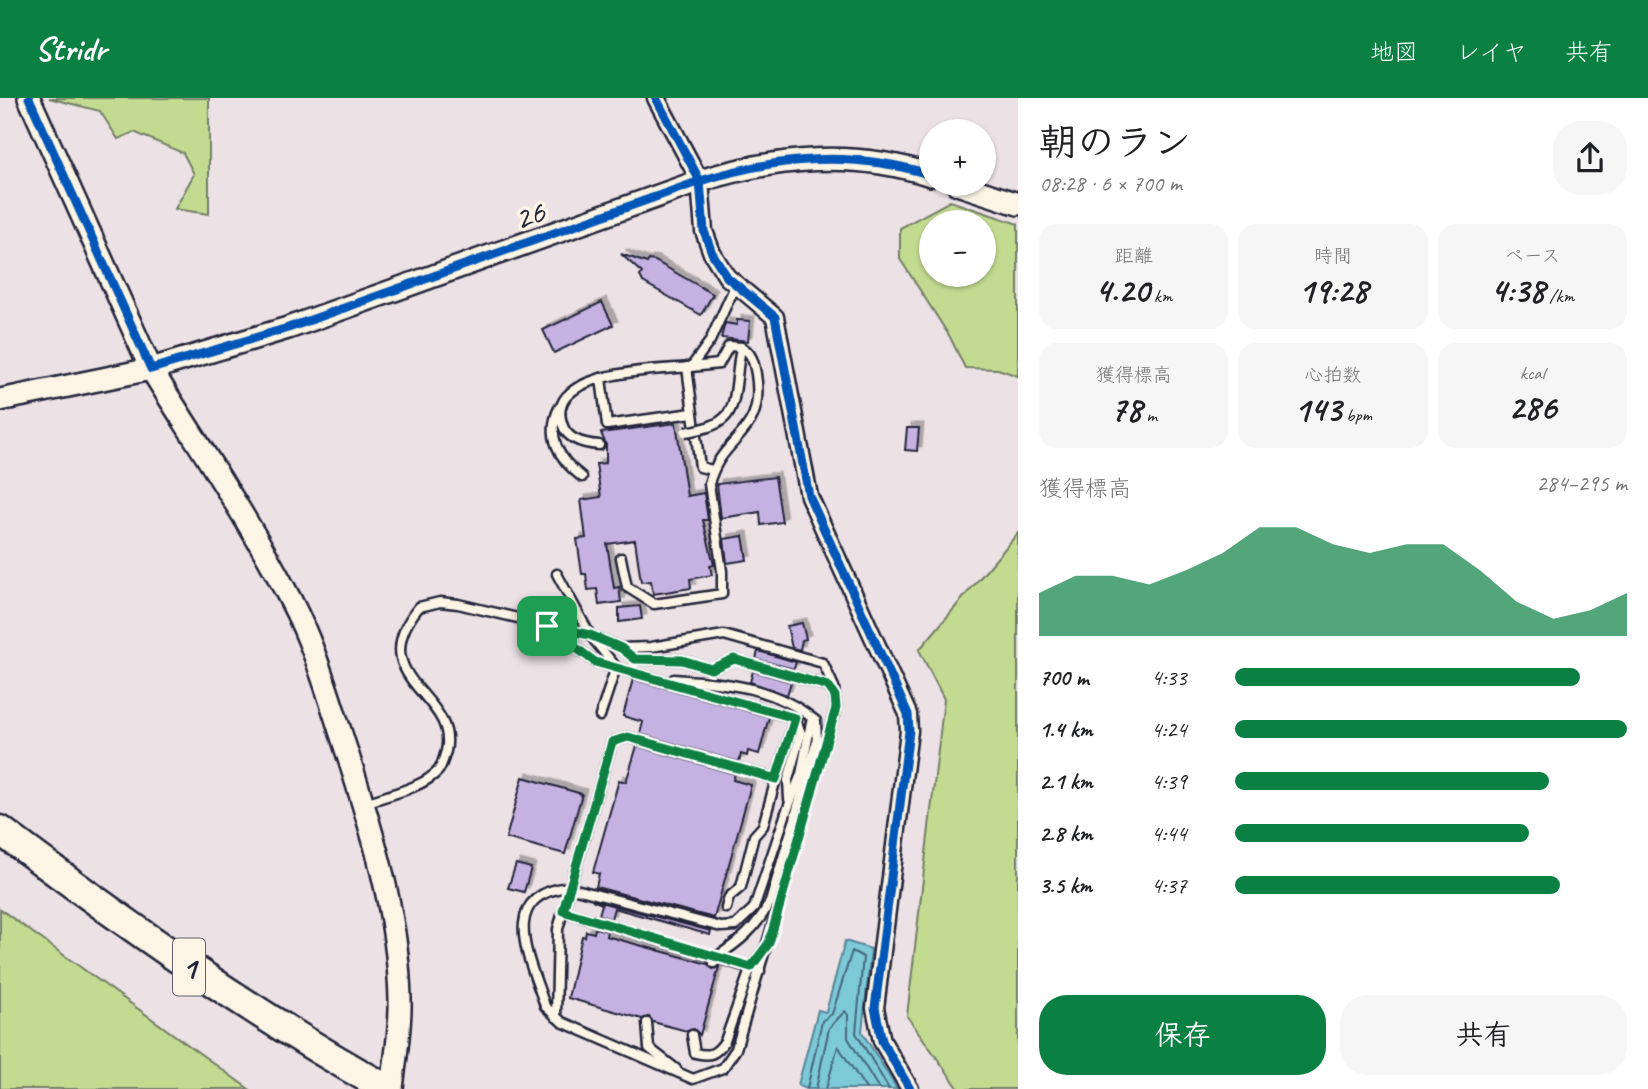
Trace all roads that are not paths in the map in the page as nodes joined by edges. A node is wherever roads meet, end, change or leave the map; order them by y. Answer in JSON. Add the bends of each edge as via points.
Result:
{"nodes":[{"id":1,"x":29,"y":98,"type":"edge"},
{"id":2,"x":656,"y":98,"type":"edge"},
{"id":3,"x":919,"y":172,"type":"edge"},
{"id":4,"x":700,"y":181,"type":"junction"},
{"id":5,"x":994,"y":196,"type":"edge"},
{"id":6,"x":1018,"y":204,"type":"edge"},
{"id":7,"x":736,"y":284,"type":"junction"},
{"id":8,"x":741,"y":347,"type":"junction"},
{"id":9,"x":689,"y":367,"type":"junction"},
{"id":10,"x":151,"y":369,"type":"junction"},
{"id":11,"x":601,"y":378,"type":"junction"},
{"id":12,"x":0,"y":400,"type":"edge"},
{"id":13,"x":561,"y":405,"type":"junction"},
{"id":14,"x":692,"y":414,"type":"junction"},
{"id":15,"x":685,"y":432,"type":"dead end"},
{"id":16,"x":599,"y":445,"type":"dead end"},
{"id":17,"x":712,"y":470,"type":"junction"},
{"id":18,"x":582,"y":477,"type":"dead end"},
{"id":19,"x":621,"y":558,"type":"dead end"},
{"id":20,"x":558,"y":574,"type":"dead end"},
{"id":21,"x":547,"y":626,"type":"junction"},
{"id":22,"x":590,"y":635,"type":"junction"},
{"id":23,"x":621,"y":648,"type":"junction"},
{"id":24,"x":616,"y":667,"type":"junction"},
{"id":25,"x":653,"y":677,"type":"junction"},
{"id":26,"x":835,"y":696,"type":"junction"},
{"id":27,"x":600,"y":716,"type":"dead end"},
{"id":28,"x":810,"y":716,"type":"junction"},
{"id":29,"x":795,"y":718,"type":"junction"},
{"id":30,"x":776,"y":779,"type":"junction"},
{"id":31,"x":363,"y":804,"type":"junction"},
{"id":32,"x":787,"y":810,"type":"junction"},
{"id":33,"x":0,"y":830,"type":"edge"},
{"id":34,"x":726,"y":908,"type":"dead end"},
{"id":35,"x":563,"y":911,"type":"junction"},
{"id":36,"x":769,"y":943,"type":"junction"},
{"id":37,"x":715,"y":960,"type":"junction"},
{"id":38,"x":751,"y":967,"type":"junction"},
{"id":39,"x":760,"y":971,"type":"junction"},
{"id":40,"x":556,"y":1017,"type":"junction"},
{"id":41,"x":647,"y":1023,"type":"dead end"},
{"id":42,"x":692,"y":1035,"type":"dead end"},
{"id":43,"x":681,"y":1073,"type":"junction"},
{"id":44,"x":390,"y":1089,"type":"edge"},
{"id":45,"x":910,"y":1089,"type":"edge"}],
"edges":[{"from":1,"to":10,"type":"street"},
{"from":2,"to":4,"type":"street"},
{"from":3,"to":4,"type":"street","name":"26","via":[[880,162],[811,159],[752,166]]},
{"from":4,"to":7,"type":"street","via":[[704,231],[712,253]]},
{"from":4,"to":10,"type":"street","name":"26","via":[[288,328]]},
{"from":5,"to":6,"type":"street"},
{"from":7,"to":9,"type":"lane","via":[[710,341]]},
{"from":7,"to":45,"type":"street","via":[[775,317],[809,496],[908,714],[874,1009],[882,1041]]},
{"from":8,"to":9,"type":"lane","via":[[729,346],[719,364]]},
{"from":8,"to":15,"type":"lane","bridge":true,"via":[[734,402],[723,420],[715,427]]},
{"from":8,"to":17,"type":"lane","via":[[754,362],[758,409]]},
{"from":9,"to":11,"type":"lane"},
{"from":9,"to":14,"type":"lane"},
{"from":10,"to":12,"type":"street","name":"26"},
{"from":10,"to":31,"type":"street","via":[[261,543],[293,604],[322,675]]},
{"from":11,"to":13,"type":"lane","via":[[570,389]]},
{"from":11,"to":14,"type":"lane","via":[[607,425]]},
{"from":13,"to":16,"type":"lane","via":[[568,433],[586,444]]},
{"from":13,"to":18,"type":"lane","via":[[552,428],[555,446]]},
{"from":14,"to":17,"type":"lane","via":[[700,467]]},
{"from":17,"to":19,"type":"lane","via":[[709,484],[722,594],[654,604],[627,587]]},
{"from":20,"to":22,"type":"lane"},
{"from":21,"to":22,"type":"lane"},
{"from":21,"to":24,"type":"lane","via":[[595,662]]},
{"from":21,"to":31,"type":"lane","via":[[458,604],[419,607],[401,633],[400,651],[403,667],[444,725],[448,742],[444,758],[438,770],[418,783]]},
{"from":22,"to":23,"type":"lane"},
{"from":22,"to":24,"type":"lane"},
{"from":23,"to":26,"type":"lane","via":[[635,659],[682,660],[711,669],[734,659],[828,686]]},
{"from":23,"to":26,"type":"lane","via":[[724,635],[823,663]]},
{"from":24,"to":25,"type":"lane"},
{"from":24,"to":27,"type":"lane"},
{"from":25,"to":28,"type":"lane","via":[[731,683],[792,701]]},
{"from":25,"to":29,"type":"lane"},
{"from":26,"to":36,"type":"lane","via":[[836,708]]},
{"from":28,"to":32,"type":"lane","via":[[812,730]]},
{"from":28,"to":37,"type":"lane","via":[[816,721],[817,741],[769,902],[758,925]]},
{"from":29,"to":30,"type":"lane"},
{"from":29,"to":32,"type":"lane","via":[[801,733]]},
{"from":30,"to":34,"type":"lane","via":[[741,887],[729,897]]},
{"from":30,"to":35,"type":"lane","via":[[628,737],[612,742]]},
{"from":31,"to":44,"type":"street","via":[[396,944],[400,1002]]},
{"from":32,"to":40,"type":"lane","bridge":true,"via":[[754,908],[735,926],[568,887],[548,889],[533,901],[524,914],[521,931],[545,1006]]},
{"from":33,"to":44,"type":"highway","number":"1","via":[[201,976],[299,1040]]},
{"from":35,"to":37,"type":"lane"},
{"from":35,"to":40,"type":"lane","via":[[558,929]]},
{"from":36,"to":38,"type":"lane"},
{"from":36,"to":39,"type":"lane"},
{"from":37,"to":38,"type":"lane"},
{"from":38,"to":39,"type":"lane"},
{"from":38,"to":42,"type":"lane","via":[[718,1052],[707,1056],[695,1053]]},
{"from":39,"to":43,"type":"lane","via":[[736,1049],[723,1068],[693,1079]]},
{"from":40,"to":43,"type":"lane"},
{"from":41,"to":43,"type":"lane","via":[[649,1048]]}]}
